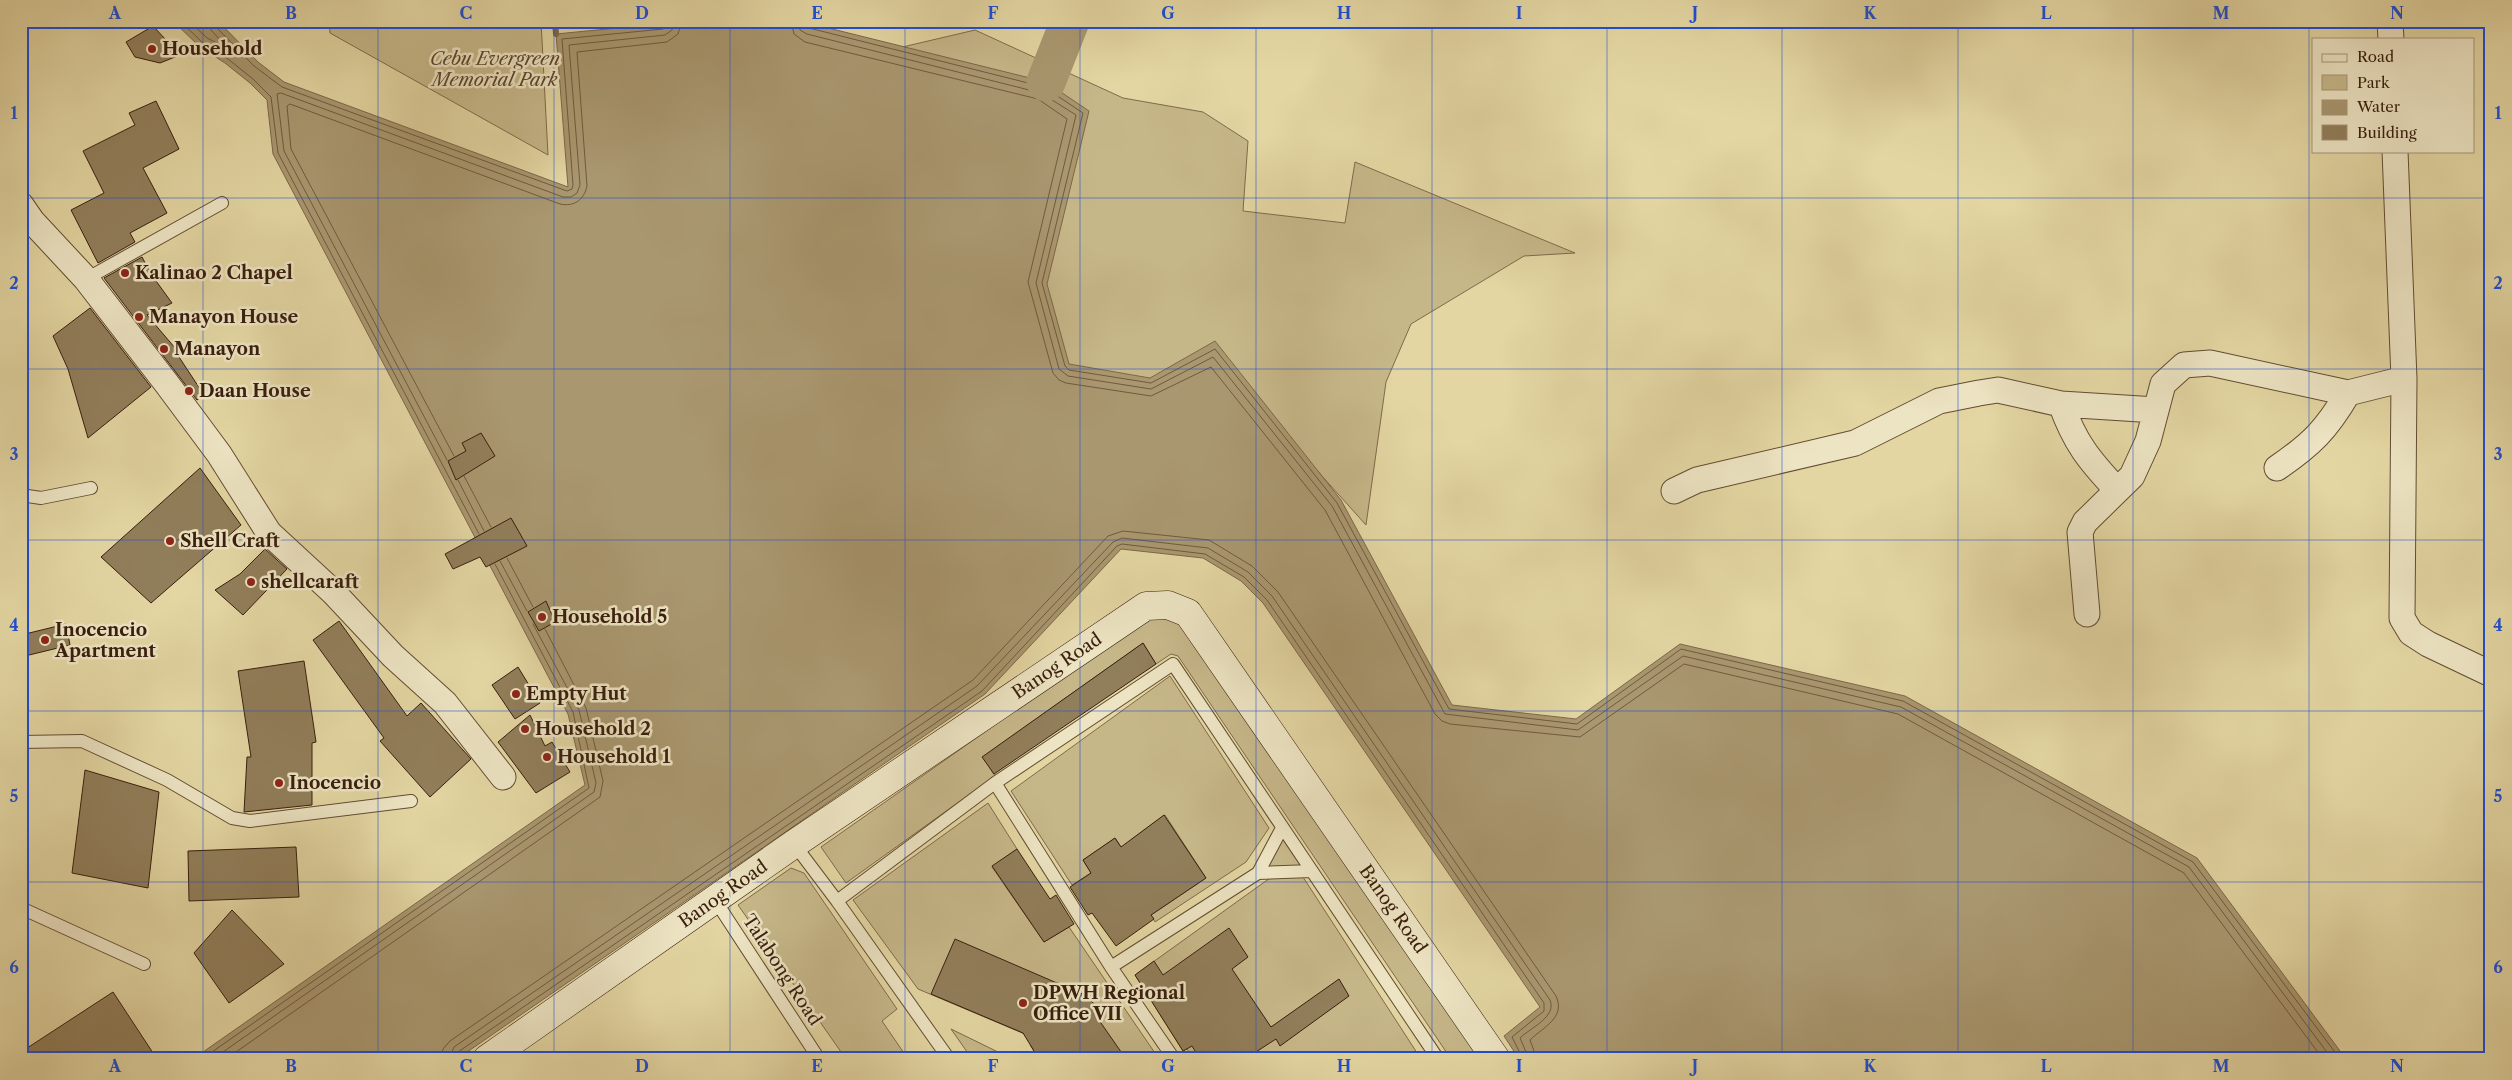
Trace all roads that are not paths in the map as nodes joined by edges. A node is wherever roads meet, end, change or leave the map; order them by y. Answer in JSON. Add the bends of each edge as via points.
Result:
{"nodes":[{"id":1,"x":2390,"y":21,"type":"edge"},
{"id":2,"x":2390,"y":38,"type":"edge"},
{"id":3,"x":2395,"y":152,"type":"edge"},
{"id":4,"x":222,"y":203,"type":"dead end"},
{"id":5,"x":21,"y":204,"type":"edge"},
{"id":6,"x":86,"y":279,"type":"junction"},
{"id":7,"x":2404,"y":379,"type":"junction"},
{"id":8,"x":2348,"y":393,"type":"junction"},
{"id":9,"x":2061,"y":404,"type":"junction"},
{"id":10,"x":2156,"y":410,"type":"junction"},
{"id":11,"x":2277,"y":468,"type":"dead end"},
{"id":12,"x":91,"y":488,"type":"dead end"},
{"id":13,"x":2117,"y":490,"type":"junction"},
{"id":14,"x":1674,"y":491,"type":"dead end"},
{"id":15,"x":21,"y":495,"type":"edge"},
{"id":16,"x":2088,"y":614,"type":"dead end"},
{"id":17,"x":2491,"y":674,"type":"edge"},
{"id":18,"x":21,"y":742,"type":"edge"},
{"id":19,"x":503,"y":777,"type":"dead end"},
{"id":20,"x":995,"y":784,"type":"junction"},
{"id":21,"x":411,"y":801,"type":"dead end"},
{"id":22,"x":1282,"y":828,"type":"junction"},
{"id":23,"x":794,"y":844,"type":"junction"},
{"id":24,"x":1312,"y":871,"type":"junction"},
{"id":25,"x":1258,"y":874,"type":"junction"},
{"id":26,"x":715,"y":900,"type":"junction"},
{"id":27,"x":838,"y":901,"type":"junction"},
{"id":28,"x":21,"y":908,"type":"edge"},
{"id":29,"x":144,"y":964,"type":"dead end"},
{"id":30,"x":1111,"y":968,"type":"junction"},
{"id":31,"x":487,"y":1059,"type":"edge"},
{"id":32,"x":819,"y":1059,"type":"edge"},
{"id":33,"x":949,"y":1059,"type":"edge"},
{"id":34,"x":1174,"y":1059,"type":"edge"},
{"id":35,"x":1438,"y":1059,"type":"edge"},
{"id":36,"x":1496,"y":1059,"type":"edge"}],
"edges":[{"from":1,"to":2,"type":"street"},
{"from":3,"to":7,"type":"street"},
{"from":4,"to":6,"type":"lane"},
{"from":5,"to":6,"type":"street","via":[[32,221]]},
{"from":6,"to":19,"type":"street","via":[[218,454],[270,533],[333,592],[393,656],[445,703]]},
{"from":7,"to":8,"type":"street"},
{"from":7,"to":17,"type":"street","via":[[2402,618],[2411,634]]},
{"from":8,"to":10,"type":"street","via":[[2210,363],[2184,365],[2163,384]]},
{"from":8,"to":11,"type":"street","via":[[2334,417],[2309,446]]},
{"from":9,"to":10,"type":"street"},
{"from":9,"to":13,"type":"street","via":[[2071,432],[2089,460]]},
{"from":9,"to":14,"type":"street","via":[[1998,390],[1939,401],[1855,443],[1697,480]]},
{"from":10,"to":13,"type":"street","via":[[2132,476]]},
{"from":12,"to":15,"type":"lane","via":[[41,498]]},
{"from":13,"to":16,"type":"street","via":[[2085,522],[2080,532]]},
{"from":18,"to":21,"type":"lane","via":[[82,740],[167,780],[232,818],[250,821]]},
{"from":20,"to":22,"type":"lane","via":[[1173,664]]},
{"from":20,"to":27,"type":"lane"},
{"from":20,"to":30,"type":"lane"},
{"from":22,"to":24,"type":"lane"},
{"from":22,"to":25,"type":"lane"},
{"from":23,"to":26,"type":"street","name":"Banog Road"},
{"from":23,"to":27,"type":"lane"},
{"from":23,"to":36,"type":"street","name":"Banog Road","via":[[1146,606],[1168,605],[1188,613]]},
{"from":24,"to":25,"type":"lane"},
{"from":24,"to":35,"type":"lane"},
{"from":25,"to":30,"type":"lane"},
{"from":26,"to":31,"type":"street","name":"Banog Road"},
{"from":26,"to":32,"type":"lane","name":"Talabong Road"},
{"from":27,"to":33,"type":"lane"},
{"from":28,"to":29,"type":"lane"},
{"from":30,"to":34,"type":"lane"}]}
